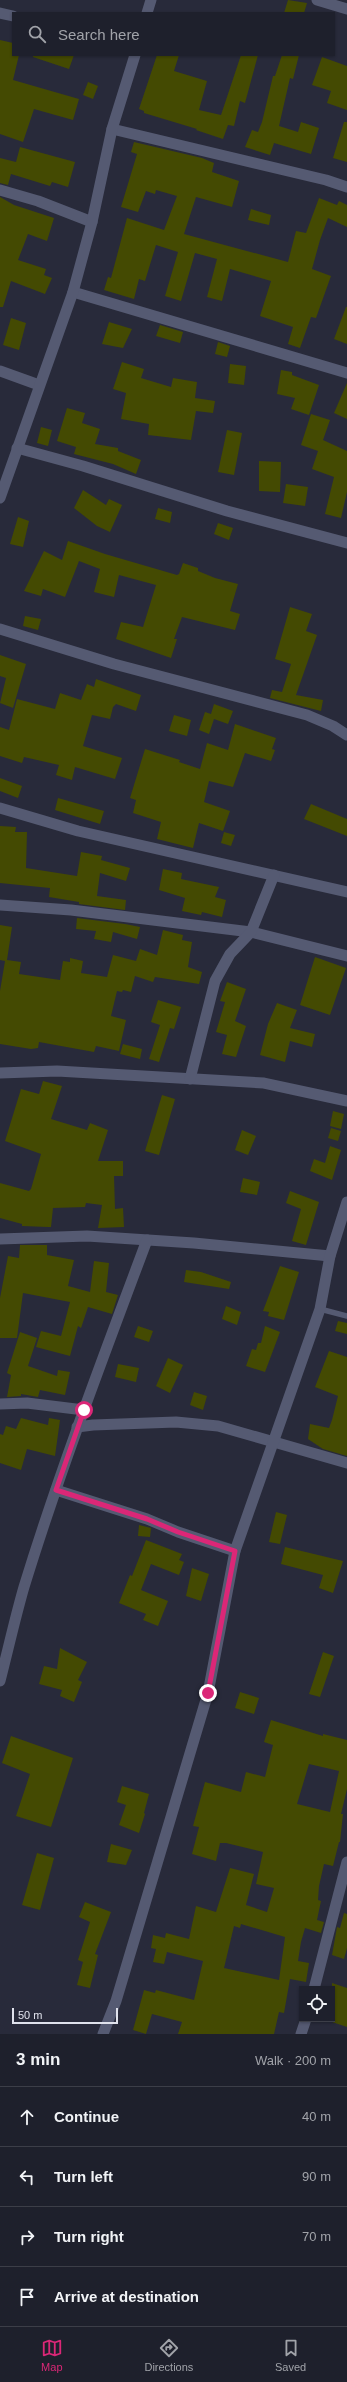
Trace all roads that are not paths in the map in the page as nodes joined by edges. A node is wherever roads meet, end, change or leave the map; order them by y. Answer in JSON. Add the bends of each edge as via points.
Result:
{"nodes":[{"id":1,"x":151,"y":0,"type":"edge"},
{"id":2,"x":317,"y":0,"type":"edge"},
{"id":3,"x":347,"y":9,"type":"edge"},
{"id":4,"x":147,"y":12,"type":"edge"},
{"id":5,"x":0,"y":13,"type":"edge"},
{"id":6,"x":12,"y":16,"type":"edge"},
{"id":7,"x":135,"y":56,"type":"edge"},
{"id":8,"x":112,"y":129,"type":"junction"},
{"id":9,"x":347,"y":187,"type":"edge"},
{"id":10,"x":0,"y":190,"type":"edge"},
{"id":11,"x":92,"y":222,"type":"junction"},
{"id":12,"x":73,"y":292,"type":"junction"},
{"id":13,"x":0,"y":371,"type":"edge"},
{"id":14,"x":347,"y":373,"type":"edge"},
{"id":15,"x":39,"y":385,"type":"junction"},
{"id":16,"x":17,"y":448,"type":"junction"},
{"id":17,"x":0,"y":498,"type":"edge"},
{"id":18,"x":347,"y":543,"type":"edge"},
{"id":19,"x":0,"y":629,"type":"edge"},
{"id":20,"x":347,"y":735,"type":"edge"},
{"id":21,"x":0,"y":808,"type":"edge"},
{"id":22,"x":274,"y":875,"type":"junction"},
{"id":23,"x":347,"y":892,"type":"edge"},
{"id":24,"x":0,"y":905,"type":"edge"},
{"id":25,"x":251,"y":932,"type":"junction"},
{"id":26,"x":347,"y":956,"type":"edge"},
{"id":27,"x":0,"y":1073,"type":"edge"},
{"id":28,"x":190,"y":1079,"type":"junction"},
{"id":29,"x":347,"y":1101,"type":"edge"},
{"id":30,"x":347,"y":1202,"type":"edge"},
{"id":31,"x":0,"y":1239,"type":"edge"},
{"id":32,"x":147,"y":1240,"type":"junction"},
{"id":33,"x":330,"y":1256,"type":"junction"},
{"id":34,"x":320,"y":1309,"type":"junction"},
{"id":35,"x":347,"y":1316,"type":"edge"},
{"id":36,"x":0,"y":1404,"type":"edge"},
{"id":37,"x":84,"y":1410,"type":"junction"},
{"id":38,"x":77,"y":1428,"type":"junction"},
{"id":39,"x":275,"y":1441,"type":"junction"},
{"id":40,"x":347,"y":1463,"type":"edge"},
{"id":41,"x":56,"y":1490,"type":"junction"},
{"id":42,"x":235,"y":1551,"type":"junction"},
{"id":43,"x":0,"y":1681,"type":"edge"},
{"id":44,"x":347,"y":1862,"type":"edge"},
{"id":45,"x":315,"y":1986,"type":"edge"},
{"id":46,"x":305,"y":2022,"type":"edge"},
{"id":47,"x":103,"y":2034,"type":"edge"},
{"id":48,"x":301,"y":2034,"type":"edge"}],
"edges":[{"from":1,"to":4,"type":"street"},
{"from":2,"to":3,"type":"street"},
{"from":5,"to":6,"type":"street"},
{"from":7,"to":8,"type":"street"},
{"from":8,"to":9,"type":"street"},
{"from":8,"to":11,"type":"street"},
{"from":10,"to":11,"type":"street","via":[[38,201]]},
{"from":11,"to":12,"type":"street"},
{"from":12,"to":14,"type":"street"},
{"from":12,"to":15,"type":"street"},
{"from":13,"to":15,"type":"street"},
{"from":15,"to":16,"type":"street"},
{"from":16,"to":17,"type":"street"},
{"from":16,"to":18,"type":"street","via":[[227,511]]},
{"from":19,"to":20,"type":"street","via":[[122,666],[308,715]]},
{"from":21,"to":22,"type":"street","via":[[78,831]]},
{"from":22,"to":23,"type":"street"},
{"from":22,"to":25,"type":"street"},
{"from":24,"to":25,"type":"street","via":[[71,910]]},
{"from":25,"to":26,"type":"street"},
{"from":25,"to":28,"type":"street","via":[[230,954],[215,982]]},
{"from":27,"to":28,"type":"street","via":[[57,1071]]},
{"from":28,"to":29,"type":"street","via":[[264,1083]]},
{"from":30,"to":33,"type":"street"},
{"from":31,"to":32,"type":"street","via":[[87,1236]]},
{"from":32,"to":33,"type":"street"},
{"from":32,"to":37,"type":"street"},
{"from":33,"to":34,"type":"street"},
{"from":34,"to":35,"type":"lane"},
{"from":34,"to":39,"type":"street"},
{"from":36,"to":37,"type":"street","via":[[27,1403]]},
{"from":37,"to":38,"type":"street"},
{"from":38,"to":39,"type":"street","via":[[93,1425],[176,1422],[218,1426]]},
{"from":38,"to":41,"type":"street"},
{"from":39,"to":40,"type":"street"},
{"from":39,"to":42,"type":"street"},
{"from":41,"to":42,"type":"street"},
{"from":41,"to":43,"type":"street","via":[[24,1588]]},
{"from":42,"to":47,"type":"street","via":[[208,1693],[116,2001]]},
{"from":44,"to":45,"type":"street"},
{"from":46,"to":48,"type":"street"}]}
